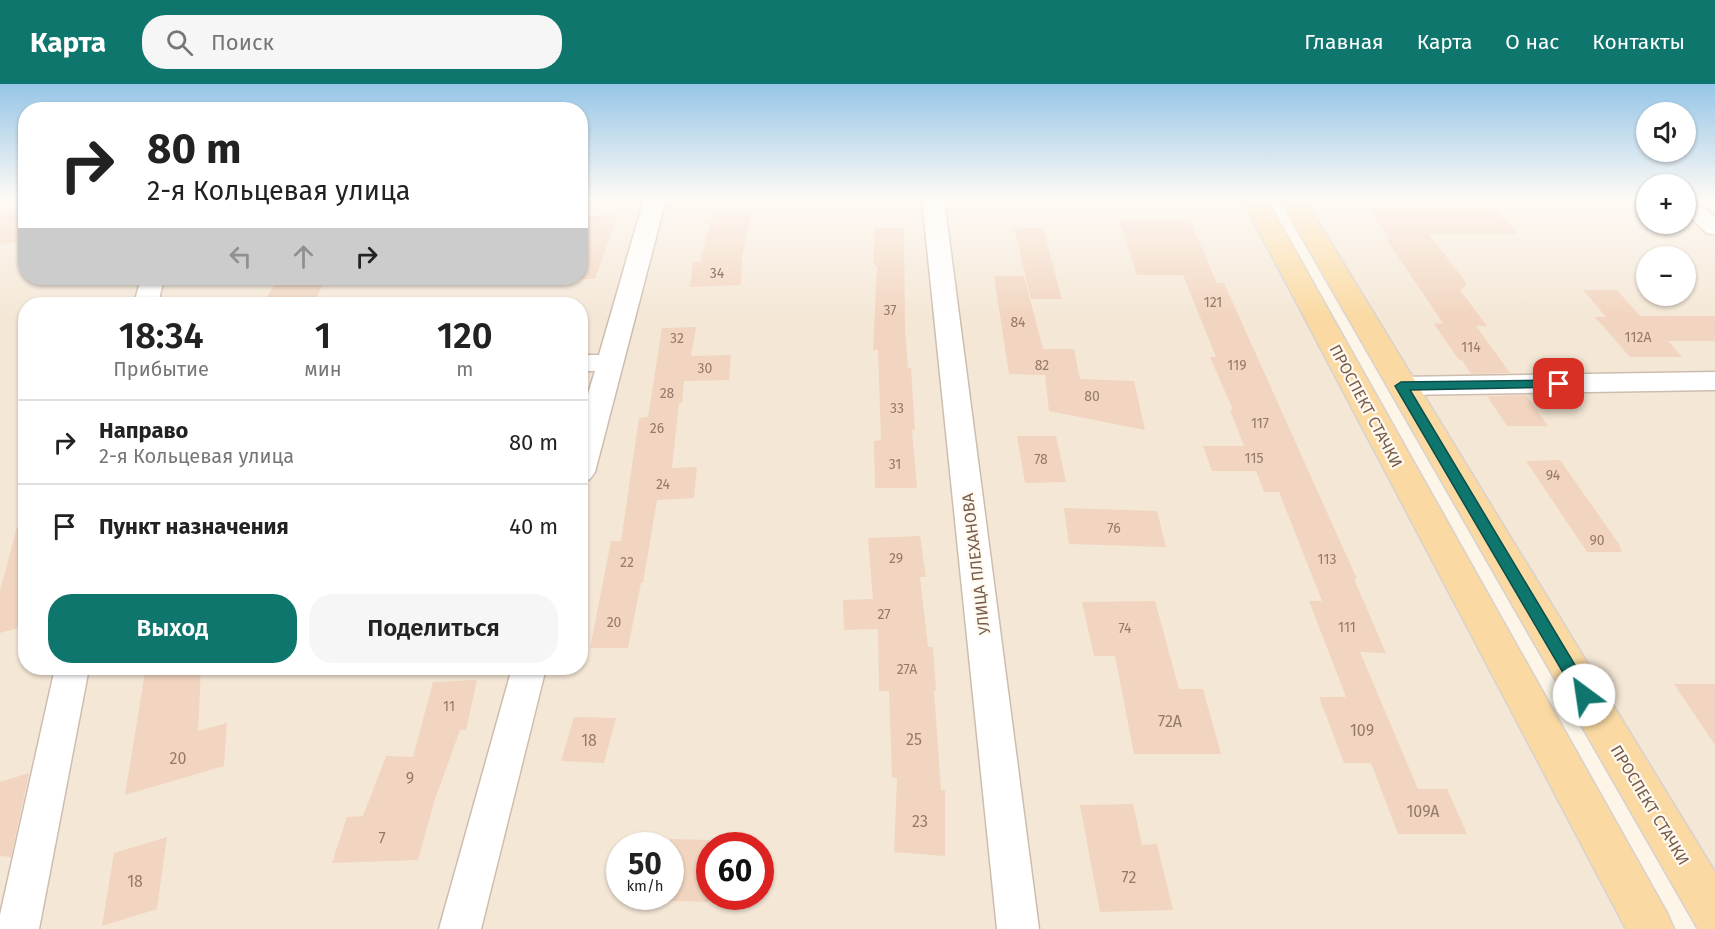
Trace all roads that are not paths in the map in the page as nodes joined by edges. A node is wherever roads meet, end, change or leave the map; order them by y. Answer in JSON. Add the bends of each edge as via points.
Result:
{"nodes":[{"id":1,"x":644,"y":238,"type":"edge"},
{"id":2,"x":938,"y":238,"type":"edge"},
{"id":3,"x":1275,"y":238,"type":"edge"},
{"id":4,"x":1315,"y":238,"type":"edge"},
{"id":5,"x":588,"y":363,"type":"edge"},
{"id":6,"x":609,"y":363,"type":"junction"},
{"id":7,"x":1715,"y":381,"type":"edge"},
{"id":8,"x":1401,"y":386,"type":"junction"},
{"id":9,"x":588,"y":442,"type":"edge"},
{"id":10,"x":71,"y":675,"type":"edge"},
{"id":11,"x":527,"y":675,"type":"edge"},
{"id":12,"x":1715,"y":915,"type":"edge"},
{"id":13,"x":18,"y":929,"type":"edge"},
{"id":14,"x":460,"y":929,"type":"edge"},
{"id":15,"x":1018,"y":929,"type":"edge"},
{"id":16,"x":1651,"y":929,"type":"edge"}],
"edges":[{"from":1,"to":6,"type":"street"},
{"from":2,"to":15,"type":"street","name":"УЛИЦА ПЛЕХАНОВА"},
{"from":3,"to":16,"type":"main road","name":"ПРОСПЕКТ СТАЧКИ"},
{"from":4,"to":8,"type":"main road","name":"ПРОСПЕКТ СТАЧКИ"},
{"from":5,"to":6,"type":"street"},
{"from":6,"to":9,"type":"street"},
{"from":7,"to":8,"type":"street"},
{"from":8,"to":12,"type":"main road","name":"ПРОСПЕКТ СТАЧКИ"},
{"from":10,"to":13,"type":"street"},
{"from":11,"to":14,"type":"street"}]}
